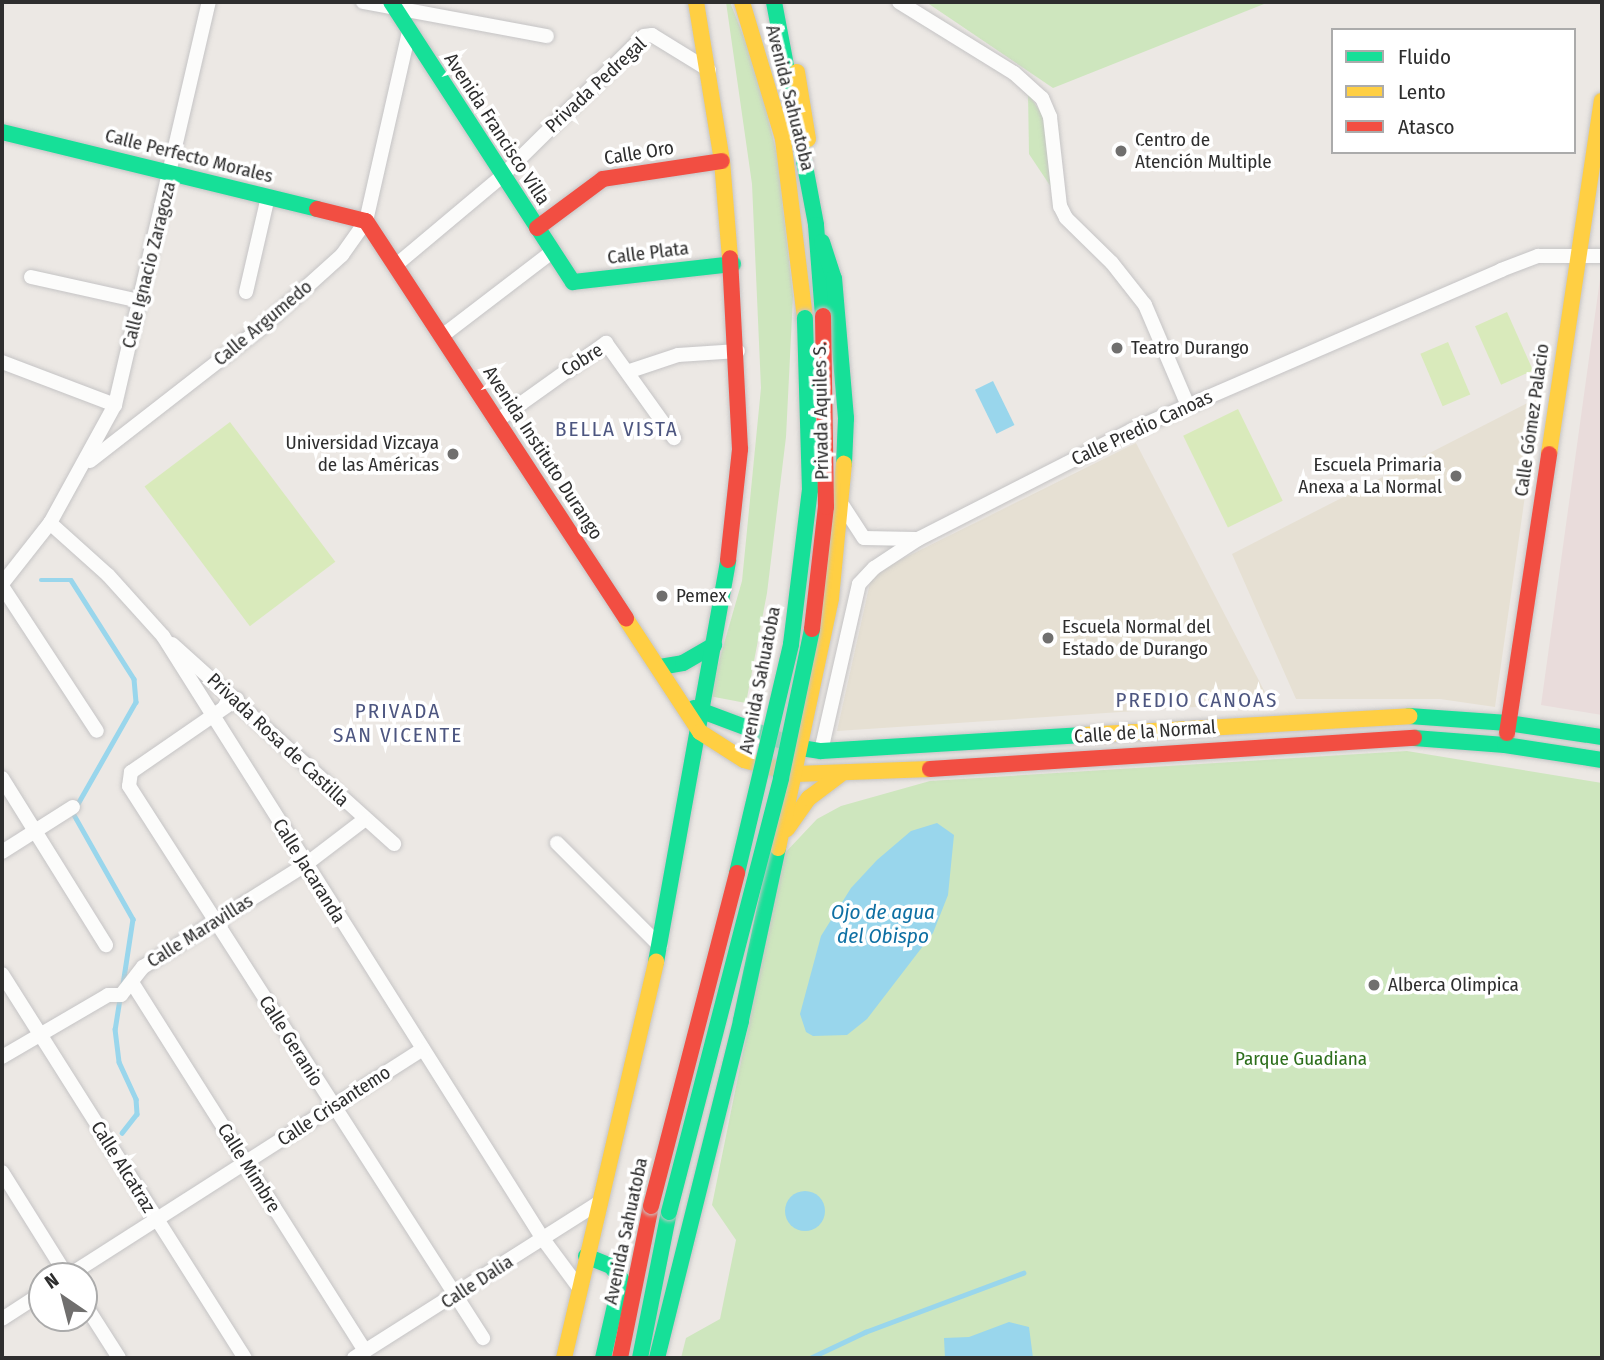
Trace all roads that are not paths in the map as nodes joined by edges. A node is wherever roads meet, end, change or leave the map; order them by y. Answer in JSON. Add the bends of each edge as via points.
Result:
{"nodes":[{"id":1,"x":209,"y":2,"type":"edge"},
{"id":2,"x":363,"y":2,"type":"edge"},
{"id":3,"x":696,"y":2,"type":"edge"},
{"id":4,"x":742,"y":2,"type":"edge"},
{"id":5,"x":774,"y":2,"type":"edge"},
{"id":6,"x":783,"y":2,"type":"edge"},
{"id":7,"x":899,"y":2,"type":"edge"},
{"id":8,"x":393,"y":5,"type":"edge"},
{"id":9,"x":409,"y":31,"type":"junction"},
{"id":10,"x":547,"y":36,"type":"dead end"},
{"id":11,"x":709,"y":70,"type":"junction"},
{"id":12,"x":1602,"y":101,"type":"edge"},
{"id":13,"x":2,"y":132,"type":"edge"},
{"id":14,"x":722,"y":161,"type":"junction"},
{"id":15,"x":170,"y":174,"type":"junction"},
{"id":16,"x":502,"y":176,"type":"junction"},
{"id":17,"x":268,"y":197,"type":"junction"},
{"id":18,"x":366,"y":220,"type":"junction"},
{"id":19,"x":816,"y":225,"type":"junction"},
{"id":20,"x":537,"y":228,"type":"junction"},
{"id":21,"x":552,"y":252,"type":"junction"},
{"id":22,"x":1577,"y":253,"type":"junction"},
{"id":23,"x":1602,"y":256,"type":"edge"},
{"id":24,"x":733,"y":264,"type":"junction"},
{"id":25,"x":396,"y":265,"type":"junction"},
{"id":26,"x":31,"y":277,"type":"dead end"},
{"id":27,"x":570,"y":279,"type":"joint"},
{"id":28,"x":246,"y":292,"type":"dead end"},
{"id":29,"x":139,"y":301,"type":"junction"},
{"id":30,"x":442,"y":336,"type":"junction"},
{"id":31,"x":738,"y":351,"type":"junction"},
{"id":32,"x":2,"y":362,"type":"edge"},
{"id":33,"x":630,"y":371,"type":"junction"},
{"id":34,"x":115,"y":405,"type":"junction"},
{"id":35,"x":1188,"y":406,"type":"junction"},
{"id":36,"x":498,"y":420,"type":"junction"},
{"id":37,"x":674,"y":438,"type":"dead end"},
{"id":38,"x":85,"y":465,"type":"junction"},
{"id":39,"x":843,"y":505,"type":"junction"},
{"id":40,"x":50,"y":523,"type":"junction"},
{"id":41,"x":918,"y":539,"type":"junction"},
{"id":42,"x":2,"y":560,"type":"edge"},
{"id":43,"x":17,"y":565,"type":"junction"},
{"id":44,"x":2,"y":585,"type":"edge"},
{"id":45,"x":163,"y":636,"type":"junction"},
{"id":46,"x":714,"y":645,"type":"junction"},
{"id":47,"x":660,"y":667,"type":"junction"},
{"id":48,"x":237,"y":699,"type":"junction"},
{"id":49,"x":686,"y":707,"type":"junction"},
{"id":50,"x":704,"y":708,"type":"junction"},
{"id":51,"x":212,"y":718,"type":"junction"},
{"id":52,"x":1508,"y":723,"type":"junction"},
{"id":53,"x":97,"y":731,"type":"dead end"},
{"id":54,"x":700,"y":732,"type":"junction"},
{"id":55,"x":1602,"y":737,"type":"edge"},
{"id":56,"x":1505,"y":745,"type":"junction"},
{"id":57,"x":801,"y":748,"type":"junction"},
{"id":58,"x":842,"y":749,"type":"junction"},
{"id":59,"x":821,"y":751,"type":"junction"},
{"id":60,"x":1602,"y":760,"type":"edge"},
{"id":61,"x":796,"y":774,"type":"junction"},
{"id":62,"x":840,"y":775,"type":"junction"},
{"id":63,"x":2,"y":778,"type":"edge"},
{"id":64,"x":73,"y":807,"type":"dead end"},
{"id":65,"x":364,"y":820,"type":"junction"},
{"id":66,"x":34,"y":831,"type":"junction"},
{"id":67,"x":779,"y":842,"type":"junction"},
{"id":68,"x":557,"y":843,"type":"dead end"},
{"id":69,"x":394,"y":844,"type":"dead end"},
{"id":70,"x":2,"y":852,"type":"edge"},
{"id":71,"x":305,"y":865,"type":"junction"},
{"id":72,"x":216,"y":921,"type":"junction"},
{"id":73,"x":106,"y":944,"type":"dead end"},
{"id":74,"x":660,"y":946,"type":"junction"},
{"id":75,"x":2,"y":974,"type":"edge"},
{"id":76,"x":133,"y":984,"type":"junction"},
{"id":77,"x":38,"y":1033,"type":"junction"},
{"id":78,"x":423,"y":1049,"type":"junction"},
{"id":79,"x":2,"y":1057,"type":"edge"},
{"id":80,"x":332,"y":1107,"type":"junction"},
{"id":81,"x":245,"y":1163,"type":"junction"},
{"id":82,"x":2,"y":1172,"type":"edge"},
{"id":83,"x":598,"y":1203,"type":"junction"},
{"id":84,"x":156,"y":1218,"type":"junction"},
{"id":85,"x":543,"y":1239,"type":"junction"},
{"id":86,"x":586,"y":1256,"type":"junction"},
{"id":87,"x":58,"y":1262,"type":"edge"},
{"id":88,"x":88,"y":1262,"type":"edge"},
{"id":89,"x":580,"y":1289,"type":"junction"},
{"id":90,"x":457,"y":1296,"type":"junction"},
{"id":91,"x":28,"y":1302,"type":"edge"},
{"id":92,"x":2,"y":1319,"type":"edge"},
{"id":93,"x":98,"y":1325,"type":"edge"},
{"id":94,"x":483,"y":1338,"type":"dead end"},
{"id":95,"x":359,"y":1355,"type":"edge"},
{"id":96,"x":119,"y":1358,"type":"edge"},
{"id":97,"x":245,"y":1358,"type":"edge"},
{"id":98,"x":564,"y":1358,"type":"edge"},
{"id":99,"x":603,"y":1358,"type":"edge"},
{"id":100,"x":620,"y":1358,"type":"edge"},
{"id":101,"x":640,"y":1358,"type":"edge"},
{"id":102,"x":657,"y":1358,"type":"edge"}],
"edges":[{"from":1,"to":15,"type":"street","name":"Calle Ignacio Zaragoza"},
{"from":2,"to":8,"type":"street"},
{"from":3,"to":11,"type":"street"},
{"from":4,"to":100,"type":"street","name":"Avenida Sahuatoba","bridge":true,"via":[[783,139],[797,229],[805,318],[810,490],[791,644],[761,779],[651,1206]]},
{"from":5,"to":19,"type":"street","name":"Avenida Sahuatoba"},
{"from":6,"to":19,"type":"street","name":"Avenida Sahuatoba","via":[[806,111]]},
{"from":7,"to":35,"type":"street","via":[[1014,73],[1041,98],[1050,117],[1060,206],[1145,305]]},
{"from":8,"to":9,"type":"street","name":"Avenida Francisco Villa"},
{"from":8,"to":10,"type":"street"},
{"from":9,"to":16,"type":"street","name":"Avenida Francisco Villa"},
{"from":9,"to":18,"type":"street"},
{"from":11,"to":14,"type":"street"},
{"from":11,"to":16,"type":"street","name":"Privada Pedregal","via":[[652,35],[644,36]]},
{"from":12,"to":22,"type":"street","name":"Calle Gómez Palacio"},
{"from":13,"to":15,"type":"street","name":"Calle Perfecto Morales"},
{"from":14,"to":20,"type":"street","name":"Calle Oro","via":[[603,179]]},
{"from":14,"to":24,"type":"street"},
{"from":15,"to":17,"type":"street","name":"Calle Perfecto Morales"},
{"from":15,"to":29,"type":"street","name":"Calle Ignacio Zaragoza"},
{"from":16,"to":20,"type":"street","name":"Avenida Francisco Villa"},
{"from":16,"to":25,"type":"street","name":"Privada Pedregal"},
{"from":17,"to":18,"type":"street","name":"Calle Perfecto Morales"},
{"from":17,"to":28,"type":"street"},
{"from":18,"to":25,"type":"street","name":"Avenida Instituto Durango"},
{"from":18,"to":38,"type":"street","name":"Calle Argumedo","via":[[342,255],[261,328]]},
{"from":19,"to":39,"type":"street","name":"Privada Aquiles S.","via":[[834,278],[844,360]]},
{"from":19,"to":101,"type":"street","name":"Avenida Sahuatoba","bridge":true,"via":[[823,316],[825,507],[810,643],[772,818],[669,1212]]},
{"from":20,"to":21,"type":"street","name":"Avenida Francisco Villa"},
{"from":21,"to":27,"type":"street","name":"Avenida Francisco Villa"},
{"from":21,"to":30,"type":"street"},
{"from":22,"to":23,"type":"street","name":"Calle Predio Canoas"},
{"from":22,"to":35,"type":"street","name":"Calle Predio Canoas","via":[[1538,256],[1501,270]]},
{"from":22,"to":52,"type":"street","name":"Calle Gómez Palacio"},
{"from":24,"to":27,"type":"street","name":"Calle Plata","via":[[578,282]]},
{"from":24,"to":31,"type":"street"},
{"from":25,"to":30,"type":"street","name":"Avenida Instituto Durango"},
{"from":26,"to":29,"type":"street"},
{"from":29,"to":34,"type":"street","name":"Calle Ignacio Zaragoza"},
{"from":30,"to":36,"type":"street","name":"Avenida Instituto Durango"},
{"from":31,"to":33,"type":"street","via":[[678,355]]},
{"from":31,"to":46,"type":"street","via":[[740,449]]},
{"from":32,"to":34,"type":"street"},
{"from":33,"to":36,"type":"street","name":"Cobre","via":[[606,343]]},
{"from":33,"to":37,"type":"street","name":"Cobre"},
{"from":34,"to":38,"type":"street","name":"Calle Ignacio Zaragoza"},
{"from":35,"to":41,"type":"street","name":"Calle Predio Canoas"},
{"from":36,"to":47,"type":"street","name":"Avenida Instituto Durango"},
{"from":38,"to":40,"type":"street","name":"Calle Ignacio Zaragoza"},
{"from":39,"to":41,"type":"street","name":"Privada Aquiles S.","via":[[864,538],[884,542]]},
{"from":39,"to":57,"type":"street","via":[[831,598]]},
{"from":40,"to":43,"type":"street"},
{"from":40,"to":45,"type":"street","name":"Calle Jacaranda","via":[[108,575]]},
{"from":41,"to":59,"type":"street","name":"Calle Predio Canoas","via":[[874,568],[859,584]]},
{"from":42,"to":43,"type":"street"},
{"from":43,"to":44,"type":"street"},
{"from":44,"to":53,"type":"street"},
{"from":45,"to":48,"type":"street","name":"Privada Rosa de Castilla"},
{"from":45,"to":51,"type":"street","name":"Calle Jacaranda"},
{"from":46,"to":47,"type":"street","via":[[683,663]]},
{"from":46,"to":50,"type":"street"},
{"from":47,"to":49,"type":"street","name":"Avenida Instituto Durango"},
{"from":48,"to":51,"type":"street"},
{"from":48,"to":65,"type":"street","name":"Privada Rosa de Castilla"},
{"from":49,"to":50,"type":"street","name":"Calle de la Normal"},
{"from":49,"to":54,"type":"street","name":"Avenida Instituto Durango"},
{"from":50,"to":54,"type":"street","name":"Avenida Sahuatoba"},
{"from":50,"to":57,"type":"street","name":"Calle de la Normal"},
{"from":51,"to":71,"type":"street","name":"Calle Jacaranda"},
{"from":51,"to":72,"type":"street","name":"Calle Geranio","via":[[131,772],[129,786]]},
{"from":52,"to":55,"type":"street","name":"Calle de la Normal"},
{"from":52,"to":56,"type":"street","name":"Calle Gómez Palacio"},
{"from":52,"to":58,"type":"street","name":"Calle de la Normal","via":[[1405,716]]},
{"from":54,"to":61,"type":"street","name":"Calle de la Normal","via":[[744,760]]},
{"from":54,"to":74,"type":"street","name":"Avenida Sahuatoba"},
{"from":56,"to":60,"type":"street","name":"Calle de la Normal"},
{"from":56,"to":62,"type":"street","name":"Calle de la Normal","via":[[1372,737]]},
{"from":57,"to":59,"type":"street","name":"Calle de la Normal"},
{"from":57,"to":61,"type":"street"},
{"from":58,"to":59,"type":"street","name":"Calle de la Normal"},
{"from":58,"to":62,"type":"street"},
{"from":61,"to":62,"type":"street","name":"Calle de la Normal"},
{"from":61,"to":67,"type":"street"},
{"from":62,"to":67,"type":"street","via":[[809,798]]},
{"from":63,"to":66,"type":"street"},
{"from":64,"to":66,"type":"street"},
{"from":65,"to":69,"type":"street","name":"Privada Rosa de Castilla"},
{"from":65,"to":71,"type":"street","name":"Calle Maravillas"},
{"from":66,"to":70,"type":"street"},
{"from":66,"to":73,"type":"street"},
{"from":67,"to":102,"type":"street","via":[[741,1020]]},
{"from":68,"to":74,"type":"street"},
{"from":71,"to":72,"type":"street","name":"Calle Maravillas"},
{"from":71,"to":78,"type":"street","name":"Calle Jacaranda"},
{"from":72,"to":76,"type":"street","name":"Calle Maravillas","via":[[143,967]]},
{"from":72,"to":80,"type":"street","name":"Calle Geranio"},
{"from":74,"to":83,"type":"street","name":"Avenida Sahuatoba"},
{"from":75,"to":77,"type":"street","name":"Calle Alcatraz"},
{"from":76,"to":77,"type":"street","name":"Calle Maravillas","via":[[121,995],[108,995]]},
{"from":76,"to":81,"type":"street","name":"Calle Mimbre"},
{"from":77,"to":79,"type":"street","name":"Calle Maravillas"},
{"from":77,"to":84,"type":"street","name":"Calle Alcatraz"},
{"from":78,"to":80,"type":"street","name":"Calle Crisantemo"},
{"from":78,"to":85,"type":"street","name":"Calle Jacaranda"},
{"from":80,"to":81,"type":"street","name":"Calle Crisantemo"},
{"from":80,"to":90,"type":"street","name":"Calle Geranio"},
{"from":81,"to":84,"type":"street","name":"Calle Crisantemo"},
{"from":81,"to":95,"type":"street","name":"Calle Mimbre"},
{"from":82,"to":87,"type":"street"},
{"from":83,"to":85,"type":"street","name":"Calle Dalia"},
{"from":83,"to":86,"type":"street","name":"Avenida Sahuatoba"},
{"from":84,"to":88,"type":"street","name":"Calle Crisantemo"},
{"from":84,"to":97,"type":"street","name":"Calle Alcatraz"},
{"from":85,"to":89,"type":"street","name":"Calle Jacaranda"},
{"from":85,"to":90,"type":"street","name":"Calle Dalia"},
{"from":86,"to":89,"type":"street","name":"Avenida Sahuatoba"},
{"from":86,"to":99,"type":"street","via":[[611,1266],[621,1279]]},
{"from":89,"to":98,"type":"street","name":"Avenida Sahuatoba"},
{"from":90,"to":94,"type":"street","name":"Calle Geranio"},
{"from":90,"to":95,"type":"street","name":"Calle Dalia"},
{"from":91,"to":92,"type":"street"},
{"from":93,"to":96,"type":"street"}]}
